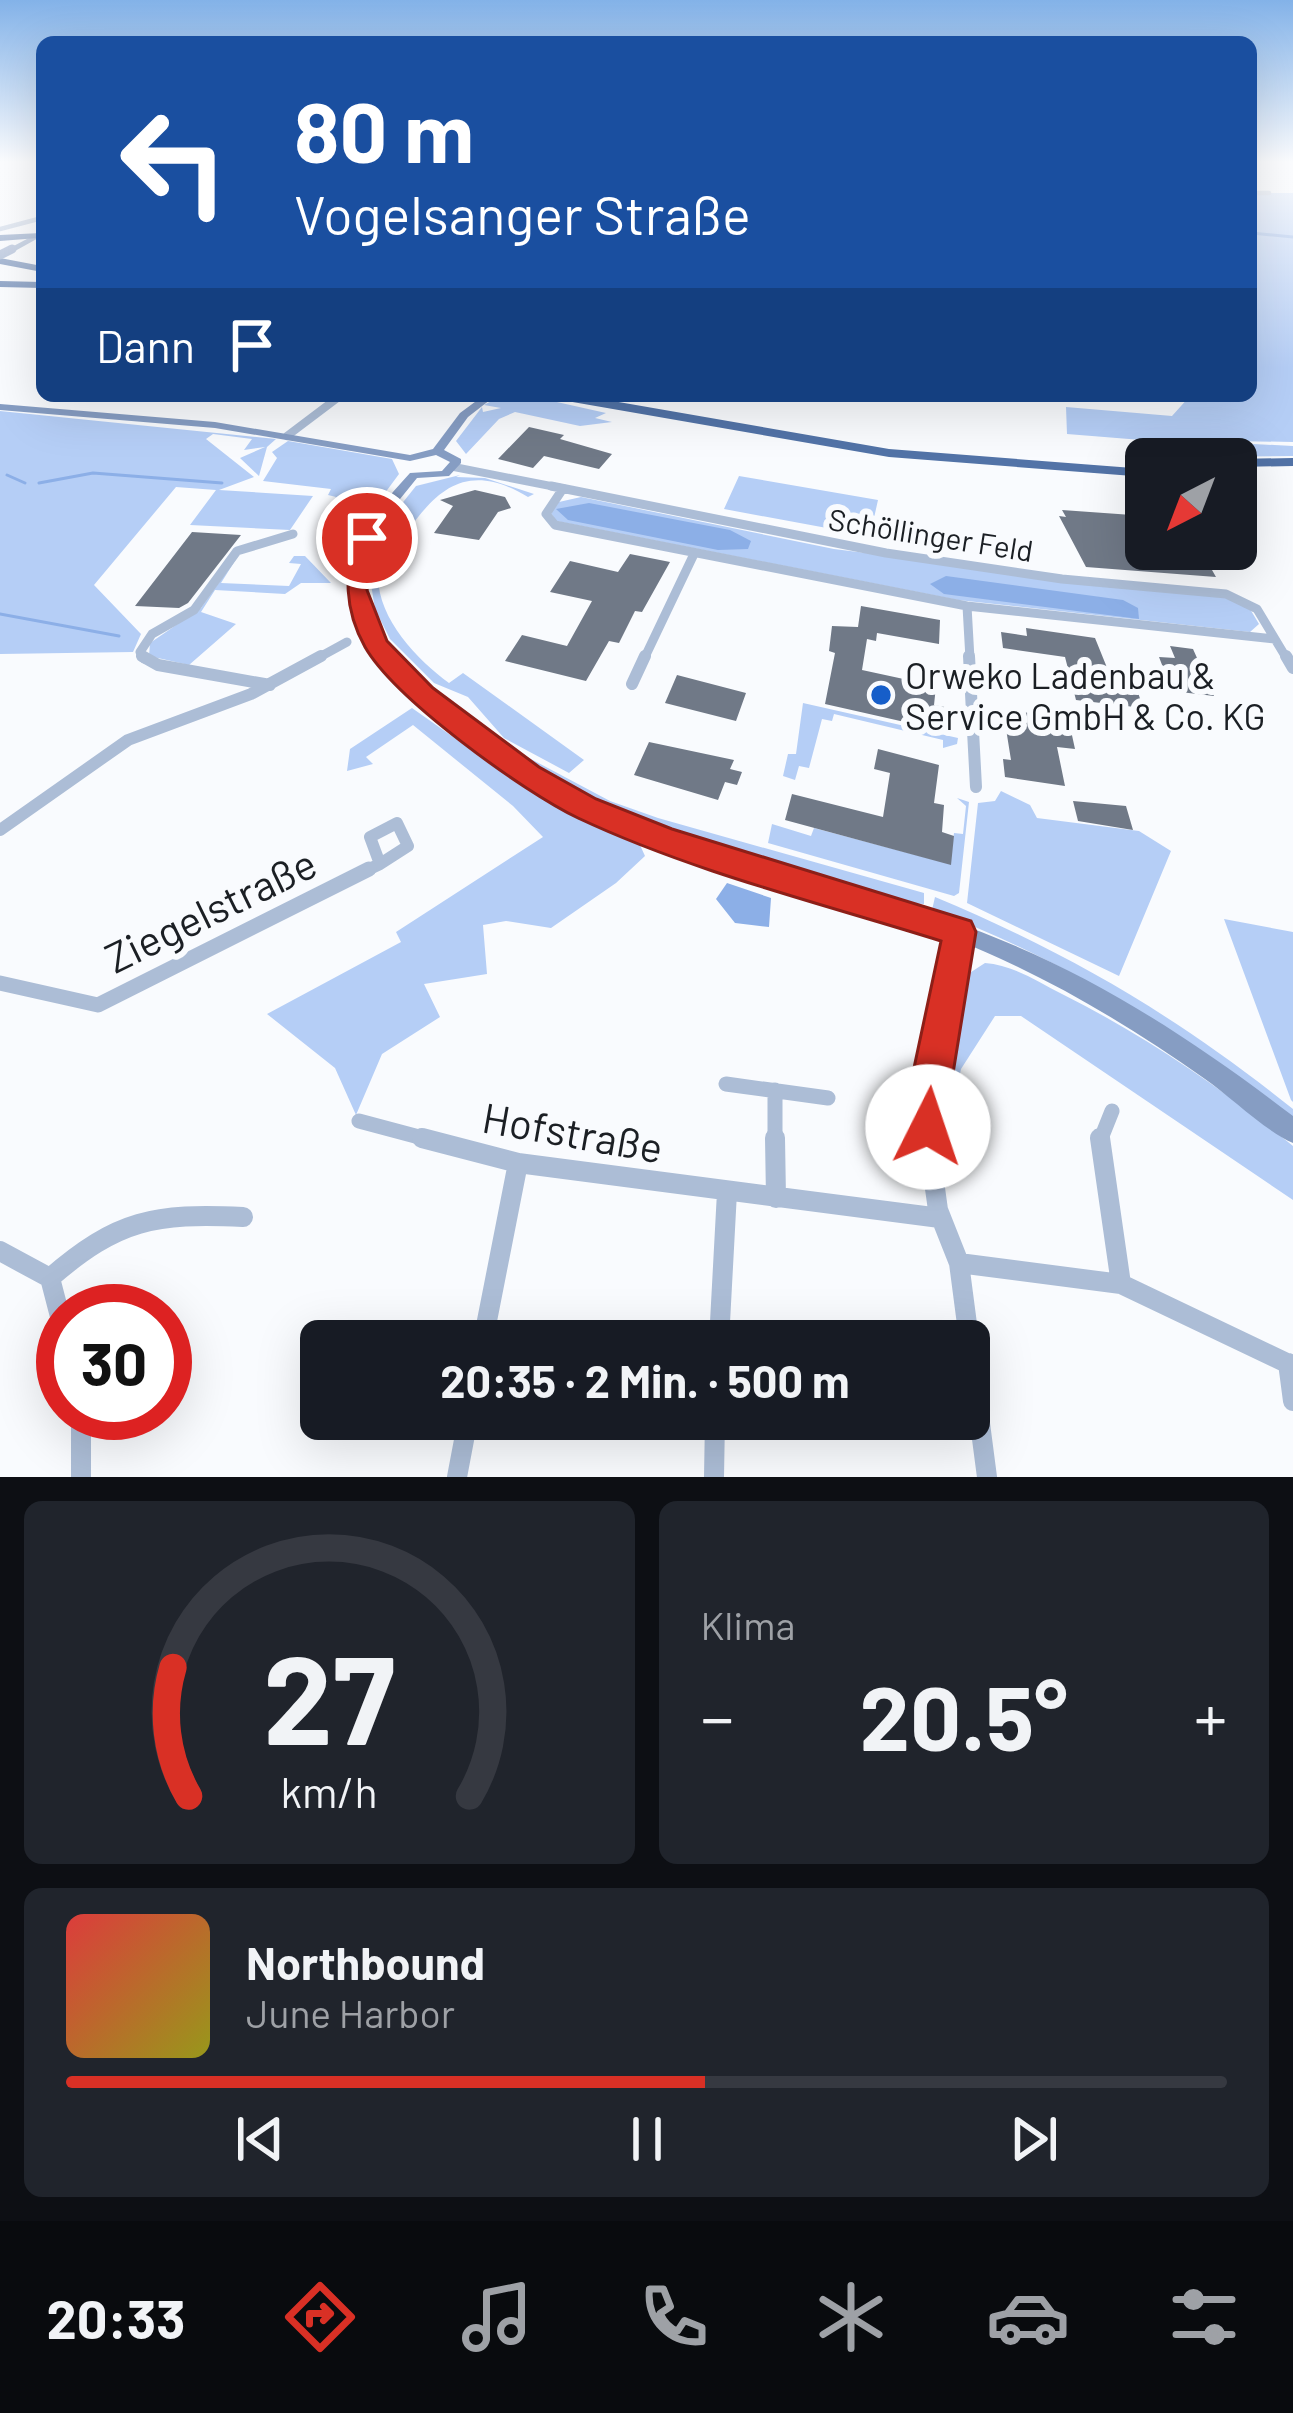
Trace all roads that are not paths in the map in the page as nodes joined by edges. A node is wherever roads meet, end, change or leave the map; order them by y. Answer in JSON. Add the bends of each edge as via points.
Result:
{"nodes":[{"id":1,"x":7,"y":246,"type":"edge"},
{"id":2,"x":36,"y":262,"type":"edge"},
{"id":3,"x":0,"y":284,"type":"edge"},
{"id":4,"x":36,"y":285,"type":"edge"},
{"id":5,"x":332,"y":402,"type":"edge"},
{"id":6,"x":482,"y":402,"type":"edge"},
{"id":7,"x":595,"y":402,"type":"edge"},
{"id":8,"x":647,"y":402,"type":"edge"},
{"id":9,"x":0,"y":406,"type":"edge"},
{"id":10,"x":287,"y":436,"type":"junction"},
{"id":11,"x":437,"y":451,"type":"junction"},
{"id":12,"x":410,"y":458,"type":"junction"},
{"id":13,"x":1125,"y":460,"type":"edge"},
{"id":14,"x":1293,"y":462,"type":"edge"},
{"id":15,"x":1257,"y":463,"type":"edge"},
{"id":16,"x":454,"y":467,"type":"junction"},
{"id":17,"x":1125,"y":471,"type":"edge"},
{"id":18,"x":1293,"y":475,"type":"edge"},
{"id":19,"x":419,"y":476,"type":"junction"},
{"id":20,"x":1257,"y":476,"type":"edge"},
{"id":21,"x":562,"y":490,"type":"junction"},
{"id":22,"x":293,"y":533,"type":"dead end"},
{"id":23,"x":694,"y":554,"type":"junction"},
{"id":24,"x":967,"y":606,"type":"junction"},
{"id":25,"x":1275,"y":639,"type":"junction"},
{"id":26,"x":347,"y":642,"type":"dead end"},
{"id":27,"x":1293,"y":668,"type":"edge"},
{"id":28,"x":632,"y":684,"type":"dead end"},
{"id":29,"x":270,"y":685,"type":"junction"},
{"id":30,"x":976,"y":787,"type":"dead end"},
{"id":31,"x":0,"y":830,"type":"edge"},
{"id":32,"x":380,"y":864,"type":"dead end"},
{"id":33,"x":959,"y":932,"type":"junction"},
{"id":34,"x":0,"y":983,"type":"edge"},
{"id":35,"x":726,"y":1084,"type":"dead end"},
{"id":36,"x":775,"y":1090,"type":"junction"},
{"id":37,"x":829,"y":1098,"type":"dead end"},
{"id":38,"x":1112,"y":1111,"type":"dead end"},
{"id":39,"x":359,"y":1121,"type":"dead end"},
{"id":40,"x":1293,"y":1131,"type":"edge"},
{"id":41,"x":518,"y":1163,"type":"junction"},
{"id":42,"x":727,"y":1192,"type":"junction"},
{"id":43,"x":776,"y":1198,"type":"junction"},
{"id":44,"x":243,"y":1217,"type":"dead end"},
{"id":45,"x":940,"y":1218,"type":"junction"},
{"id":46,"x":0,"y":1251,"type":"edge"},
{"id":47,"x":959,"y":1263,"type":"junction"},
{"id":48,"x":50,"y":1279,"type":"junction"},
{"id":49,"x":51,"y":1284,"type":"edge"},
{"id":50,"x":1121,"y":1284,"type":"junction"},
{"id":51,"x":487,"y":1320,"type":"edge"},
{"id":52,"x":720,"y":1320,"type":"edge"},
{"id":53,"x":1291,"y":1364,"type":"edge"},
{"id":54,"x":1293,"y":1401,"type":"edge"},
{"id":55,"x":81,"y":1440,"type":"edge"},
{"id":56,"x":464,"y":1440,"type":"edge"},
{"id":57,"x":715,"y":1440,"type":"edge"},
{"id":58,"x":81,"y":1477,"type":"edge"},
{"id":59,"x":457,"y":1477,"type":"edge"},
{"id":60,"x":714,"y":1477,"type":"edge"},
{"id":61,"x":987,"y":1477,"type":"edge"}],
"edges":[{"from":1,"to":2,"type":"highway"},
{"from":3,"to":4,"type":"highway"},
{"from":5,"to":10,"type":"street"},
{"from":6,"to":11,"type":"main road"},
{"from":7,"to":17,"type":"highway","via":[[889,454]]},
{"from":8,"to":13,"type":"highway","via":[[892,443]]},
{"from":9,"to":10,"type":"main road"},
{"from":10,"to":12,"type":"main road"},
{"from":11,"to":12,"type":"main road"},
{"from":11,"to":16,"type":"main road","via":[[453,455]]},
{"from":12,"to":19,"type":"main road","via":[[406,466]]},
{"from":14,"to":15,"type":"highway"},
{"from":16,"to":19,"type":"main road"},
{"from":16,"to":21,"type":"street","name":"Schöllinger Feld"},
{"from":18,"to":20,"type":"highway"},
{"from":19,"to":33,"type":"main road","via":[[371,532],[356,590],[376,645],[424,694],[529,776],[585,808]]},
{"from":21,"to":23,"type":"street","name":"Schöllinger Feld","via":[[546,514],[550,523]]},
{"from":21,"to":25,"type":"street","name":"Schöllinger Feld","via":[[886,553],[1226,594],[1257,609]]},
{"from":22,"to":29,"type":"street","via":[[237,551],[194,610],[152,634],[140,652],[145,661]]},
{"from":23,"to":24,"type":"street","name":"Schöllinger Feld"},
{"from":23,"to":28,"type":"street"},
{"from":24,"to":25,"type":"street","name":"Schöllinger Feld"},
{"from":24,"to":30,"type":"street","name":"Schöllinger Feld"},
{"from":25,"to":27,"type":"street","name":"Schöllinger Feld"},
{"from":26,"to":29,"type":"street"},
{"from":29,"to":31,"type":"street","via":[[128,740]]},
{"from":32,"to":34,"type":"street","name":"Ziegelstraße","via":[[98,1005]]},
{"from":33,"to":40,"type":"main road","via":[[1159,1033]]},
{"from":33,"to":45,"type":"street","via":[[927,1096]]},
{"from":35,"to":36,"type":"street"},
{"from":36,"to":37,"type":"street"},
{"from":36,"to":43,"type":"street"},
{"from":38,"to":50,"type":"street","via":[[1099,1134]]},
{"from":39,"to":41,"type":"street","name":"Hofstraße"},
{"from":41,"to":42,"type":"street","name":"Hofstraße"},
{"from":41,"to":51,"type":"street"},
{"from":42,"to":43,"type":"street","name":"Hofstraße"},
{"from":42,"to":52,"type":"street"},
{"from":43,"to":45,"type":"street","name":"Hofstraße"},
{"from":44,"to":48,"type":"street","via":[[155,1213],[84,1246]]},
{"from":45,"to":47,"type":"street"},
{"from":46,"to":48,"type":"street"},
{"from":47,"to":50,"type":"street"},
{"from":47,"to":61,"type":"street"},
{"from":48,"to":49,"type":"street"},
{"from":50,"to":53,"type":"street"},
{"from":53,"to":54,"type":"street"},
{"from":55,"to":58,"type":"street"},
{"from":56,"to":59,"type":"street"},
{"from":57,"to":60,"type":"street"}]}
